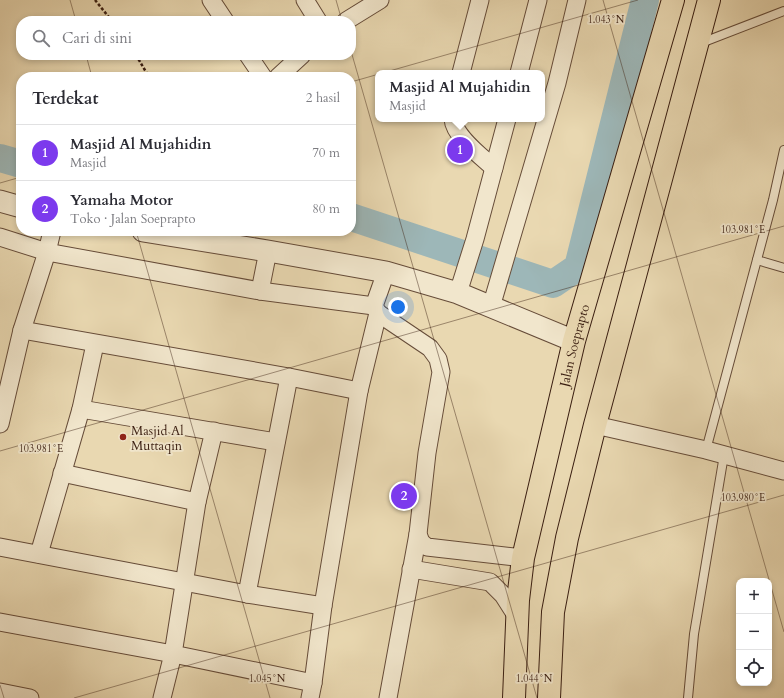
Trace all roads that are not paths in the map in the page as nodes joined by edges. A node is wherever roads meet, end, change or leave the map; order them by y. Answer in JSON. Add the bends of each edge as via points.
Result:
{"nodes":[{"id":1,"x":211,"y":0,"type":"edge"},
{"id":2,"x":305,"y":0,"type":"edge"},
{"id":3,"x":380,"y":0,"type":"edge"},
{"id":4,"x":480,"y":0,"type":"edge"},
{"id":5,"x":538,"y":0,"type":"edge"},
{"id":6,"x":577,"y":0,"type":"edge"},
{"id":7,"x":673,"y":0,"type":"edge"},
{"id":8,"x":709,"y":0,"type":"edge"},
{"id":9,"x":784,"y":10,"type":"edge"},
{"id":10,"x":222,"y":16,"type":"edge"},
{"id":11,"x":315,"y":16,"type":"edge"},
{"id":12,"x":354,"y":16,"type":"edge"},
{"id":13,"x":696,"y":45,"type":"junction"},
{"id":14,"x":251,"y":60,"type":"edge"},
{"id":15,"x":297,"y":60,"type":"edge"},
{"id":16,"x":463,"y":70,"type":"edge"},
{"id":17,"x":520,"y":70,"type":"edge"},
{"id":18,"x":260,"y":72,"type":"edge"},
{"id":19,"x":283,"y":72,"type":"edge"},
{"id":20,"x":455,"y":122,"type":"edge"},
{"id":21,"x":506,"y":122,"type":"edge"},
{"id":22,"x":784,"y":150,"type":"edge"},
{"id":23,"x":494,"y":168,"type":"junction"},
{"id":24,"x":0,"y":201,"type":"edge"},
{"id":25,"x":16,"y":206,"type":"edge"},
{"id":26,"x":51,"y":236,"type":"edge"},
{"id":27,"x":168,"y":236,"type":"edge"},
{"id":28,"x":0,"y":237,"type":"edge"},
{"id":29,"x":48,"y":250,"type":"junction"},
{"id":30,"x":267,"y":256,"type":"junction"},
{"id":31,"x":757,"y":260,"type":"junction"},
{"id":32,"x":784,"y":268,"type":"edge"},
{"id":33,"x":386,"y":272,"type":"junction"},
{"id":34,"x":460,"y":286,"type":"junction"},
{"id":35,"x":261,"y":288,"type":"junction"},
{"id":36,"x":493,"y":303,"type":"junction"},
{"id":37,"x":376,"y":310,"type":"junction"},
{"id":38,"x":22,"y":330,"type":"junction"},
{"id":39,"x":574,"y":341,"type":"junction"},
{"id":40,"x":95,"y":344,"type":"junction"},
{"id":41,"x":289,"y":377,"type":"junction"},
{"id":42,"x":359,"y":391,"type":"junction"},
{"id":43,"x":81,"y":409,"type":"junction"},
{"id":44,"x":0,"y":424,"type":"edge"},
{"id":45,"x":595,"y":425,"type":"junction"},
{"id":46,"x":214,"y":431,"type":"junction"},
{"id":47,"x":276,"y":442,"type":"junction"},
{"id":48,"x":706,"y":450,"type":"junction"},
{"id":49,"x":724,"y":455,"type":"junction"},
{"id":50,"x":784,"y":472,"type":"edge"},
{"id":51,"x":62,"y":474,"type":"junction"},
{"id":52,"x":197,"y":502,"type":"junction"},
{"id":53,"x":418,"y":534,"type":"junction"},
{"id":54,"x":0,"y":547,"type":"edge"},
{"id":55,"x":39,"y":554,"type":"junction"},
{"id":56,"x":523,"y":558,"type":"junction"},
{"id":57,"x":412,"y":569,"type":"junction"},
{"id":58,"x":184,"y":582,"type":"junction"},
{"id":59,"x":247,"y":594,"type":"junction"},
{"id":60,"x":323,"y":606,"type":"junction"},
{"id":61,"x":517,"y":617,"type":"junction"},
{"id":62,"x":0,"y":622,"type":"edge"},
{"id":63,"x":173,"y":654,"type":"junction"},
{"id":64,"x":312,"y":690,"type":"edge"},
{"id":65,"x":0,"y":692,"type":"edge"},
{"id":66,"x":30,"y":698,"type":"edge"},
{"id":67,"x":162,"y":698,"type":"edge"},
{"id":68,"x":388,"y":698,"type":"edge"},
{"id":69,"x":514,"y":698,"type":"edge"},
{"id":70,"x":549,"y":698,"type":"edge"},
{"id":71,"x":688,"y":698,"type":"edge"}],
"edges":[{"from":1,"to":10,"type":"street"},
{"from":2,"to":11,"type":"street"},
{"from":3,"to":12,"type":"street"},
{"from":4,"to":16,"type":"street"},
{"from":5,"to":17,"type":"street"},
{"from":6,"to":36,"type":"street","via":[[557,83]]},
{"from":7,"to":39,"type":"highway","name":"Jalan Soeprapto"},
{"from":8,"to":13,"type":"highway"},
{"from":9,"to":13,"type":"lane"},
{"from":13,"to":45,"type":"highway"},
{"from":14,"to":18,"type":"street"},
{"from":15,"to":19,"type":"street"},
{"from":20,"to":23,"type":"street","via":[[458,131]]},
{"from":21,"to":23,"type":"street"},
{"from":22,"to":31,"type":"lane"},
{"from":23,"to":34,"type":"street"},
{"from":24,"to":25,"type":"street"},
{"from":26,"to":29,"type":"street"},
{"from":27,"to":30,"type":"street"},
{"from":28,"to":29,"type":"street"},
{"from":29,"to":35,"type":"street"},
{"from":29,"to":38,"type":"street"},
{"from":30,"to":33,"type":"street"},
{"from":30,"to":35,"type":"street"},
{"from":31,"to":32,"type":"lane"},
{"from":31,"to":48,"type":"lane"},
{"from":33,"to":34,"type":"street"},
{"from":33,"to":37,"type":"street"},
{"from":34,"to":36,"type":"street"},
{"from":35,"to":37,"type":"street"},
{"from":36,"to":39,"type":"street"},
{"from":37,"to":42,"type":"street"},
{"from":37,"to":53,"type":"street","via":[[430,348],[438,359],[441,372]]},
{"from":38,"to":40,"type":"street"},
{"from":38,"to":44,"type":"street"},
{"from":39,"to":56,"type":"highway","name":"Jalan Soeprapto"},
{"from":40,"to":41,"type":"street"},
{"from":40,"to":43,"type":"street"},
{"from":41,"to":42,"type":"street"},
{"from":41,"to":47,"type":"street"},
{"from":42,"to":60,"type":"street"},
{"from":43,"to":46,"type":"street"},
{"from":43,"to":51,"type":"street"},
{"from":45,"to":48,"type":"street"},
{"from":45,"to":70,"type":"highway","via":[[567,538],[553,612]]},
{"from":46,"to":47,"type":"street"},
{"from":46,"to":52,"type":"street"},
{"from":47,"to":59,"type":"street"},
{"from":48,"to":49,"type":"street"},
{"from":49,"to":50,"type":"street"},
{"from":49,"to":71,"type":"lane","via":[[694,634]]},
{"from":51,"to":52,"type":"street"},
{"from":51,"to":55,"type":"street"},
{"from":52,"to":58,"type":"street"},
{"from":53,"to":56,"type":"street","via":[[421,542],[427,547]]},
{"from":53,"to":57,"type":"street"},
{"from":54,"to":55,"type":"street"},
{"from":55,"to":58,"type":"street"},
{"from":56,"to":61,"type":"highway","name":"Jalan Soeprapto"},
{"from":57,"to":61,"type":"street","via":[[490,582],[503,595]]},
{"from":57,"to":68,"type":"street"},
{"from":58,"to":59,"type":"street"},
{"from":58,"to":63,"type":"street"},
{"from":59,"to":60,"type":"street"},
{"from":60,"to":64,"type":"street"},
{"from":61,"to":69,"type":"highway","name":"Jalan Soeprapto"},
{"from":62,"to":63,"type":"street"},
{"from":63,"to":64,"type":"street"},
{"from":63,"to":67,"type":"street"},
{"from":65,"to":66,"type":"street"}]}
